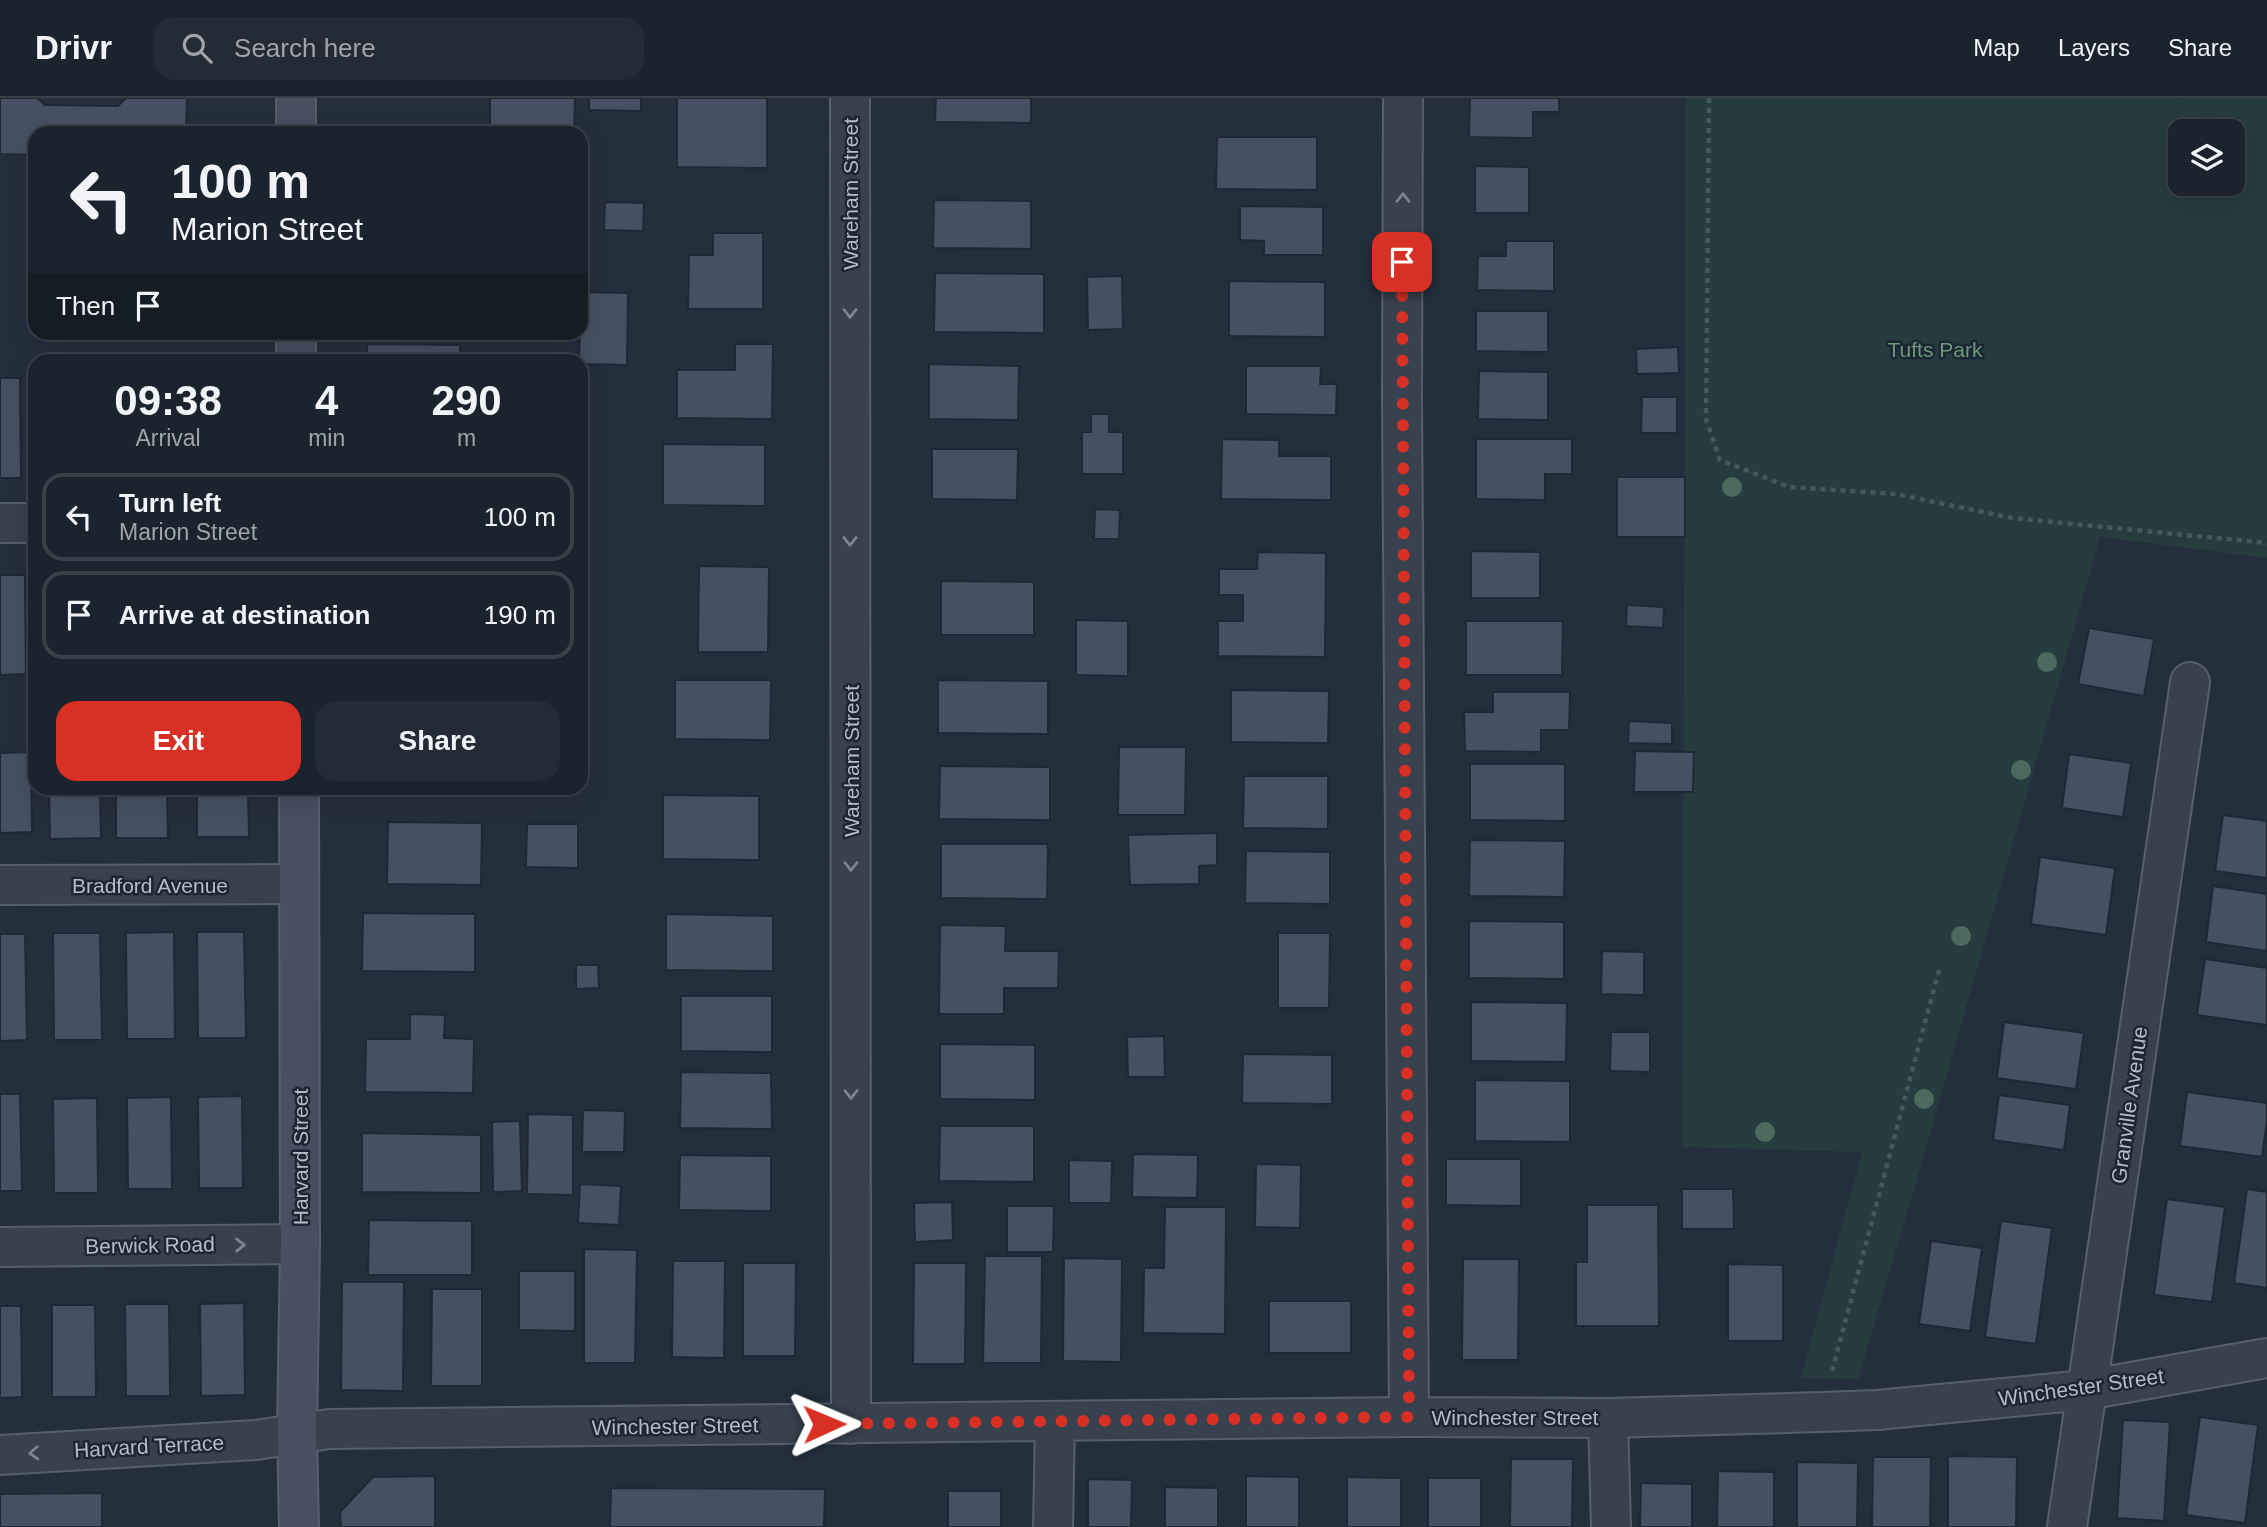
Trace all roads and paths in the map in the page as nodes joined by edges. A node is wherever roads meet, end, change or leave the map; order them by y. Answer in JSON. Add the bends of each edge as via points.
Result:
{"nodes":[{"id":1,"x":296,"y":98,"type":"edge"},
{"id":2,"x":850,"y":98,"type":"edge"},
{"id":3,"x":1403,"y":98,"type":"edge"},
{"id":4,"x":1709,"y":98,"type":"edge"},
{"id":5,"x":296,"y":126,"type":"edge"},
{"id":6,"x":0,"y":523,"type":"edge"},
{"id":7,"x":28,"y":523,"type":"edge"},
{"id":8,"x":2267,"y":543,"type":"edge"},
{"id":9,"x":2190,"y":682,"type":"dead end"},
{"id":10,"x":299,"y":795,"type":"edge"},
{"id":11,"x":299,"y":884,"type":"junction"},
{"id":12,"x":0,"y":885,"type":"edge"},
{"id":13,"x":1939,"y":970,"type":"dead end"},
{"id":14,"x":300,"y":1244,"type":"junction"},
{"id":15,"x":0,"y":1247,"type":"edge"},
{"id":16,"x":2267,"y":1358,"type":"edge"},
{"id":17,"x":2086,"y":1390,"type":"junction"},
{"id":18,"x":1821,"y":1412,"type":"junction"},
{"id":19,"x":1409,"y":1417,"type":"junction"},
{"id":20,"x":1608,"y":1418,"type":"junction"},
{"id":21,"x":1055,"y":1422,"type":"junction"},
{"id":22,"x":851,"y":1424,"type":"junction"},
{"id":23,"x":298,"y":1432,"type":"junction"},
{"id":24,"x":0,"y":1455,"type":"edge"},
{"id":25,"x":299,"y":1527,"type":"edge"},
{"id":26,"x":1054,"y":1527,"type":"edge"},
{"id":27,"x":1611,"y":1527,"type":"edge"},
{"id":28,"x":2067,"y":1527,"type":"edge"}],
"edges":[{"from":1,"to":5,"type":"main road"},
{"from":2,"to":22,"type":"street","name":"Wareham Street","one_way":true},
{"from":19,"to":3,"type":"street","one_way":true},
{"from":4,"to":8,"type":"path","via":[[1706,419],[1720,460],[1789,487],[1896,494],[2011,518]]},
{"from":6,"to":7,"type":"street"},
{"from":9,"to":17,"type":"street","name":"Granville Avenue"},
{"from":10,"to":11,"type":"main road","name":"Harvard Street"},
{"from":11,"to":12,"type":"street","name":"Bradford Avenue"},
{"from":11,"to":14,"type":"main road","name":"Harvard Street"},
{"from":13,"to":18,"type":"path"},
{"from":15,"to":14,"type":"street","name":"Berwick Road","one_way":true},
{"from":14,"to":23,"type":"main road","name":"Harvard Street"},
{"from":16,"to":17,"type":"street","name":"Winchester Street"},
{"from":17,"to":18,"type":"street","name":"Winchester Street"},
{"from":17,"to":28,"type":"street","name":"Granville Avenue"},
{"from":18,"to":20,"type":"street","name":"Winchester Street"},
{"from":19,"to":20,"type":"street","name":"Winchester Street"},
{"from":19,"to":21,"type":"street","name":"Winchester Street"},
{"from":20,"to":27,"type":"street"},
{"from":21,"to":22,"type":"street","name":"Winchester Street"},
{"from":21,"to":26,"type":"street"},
{"from":22,"to":23,"type":"street","name":"Winchester Street"},
{"from":23,"to":24,"type":"street","name":"Harvard Terrace","one_way":true,"via":[[256,1440]]},
{"from":23,"to":25,"type":"main road","name":"Harvard Street"}]}
